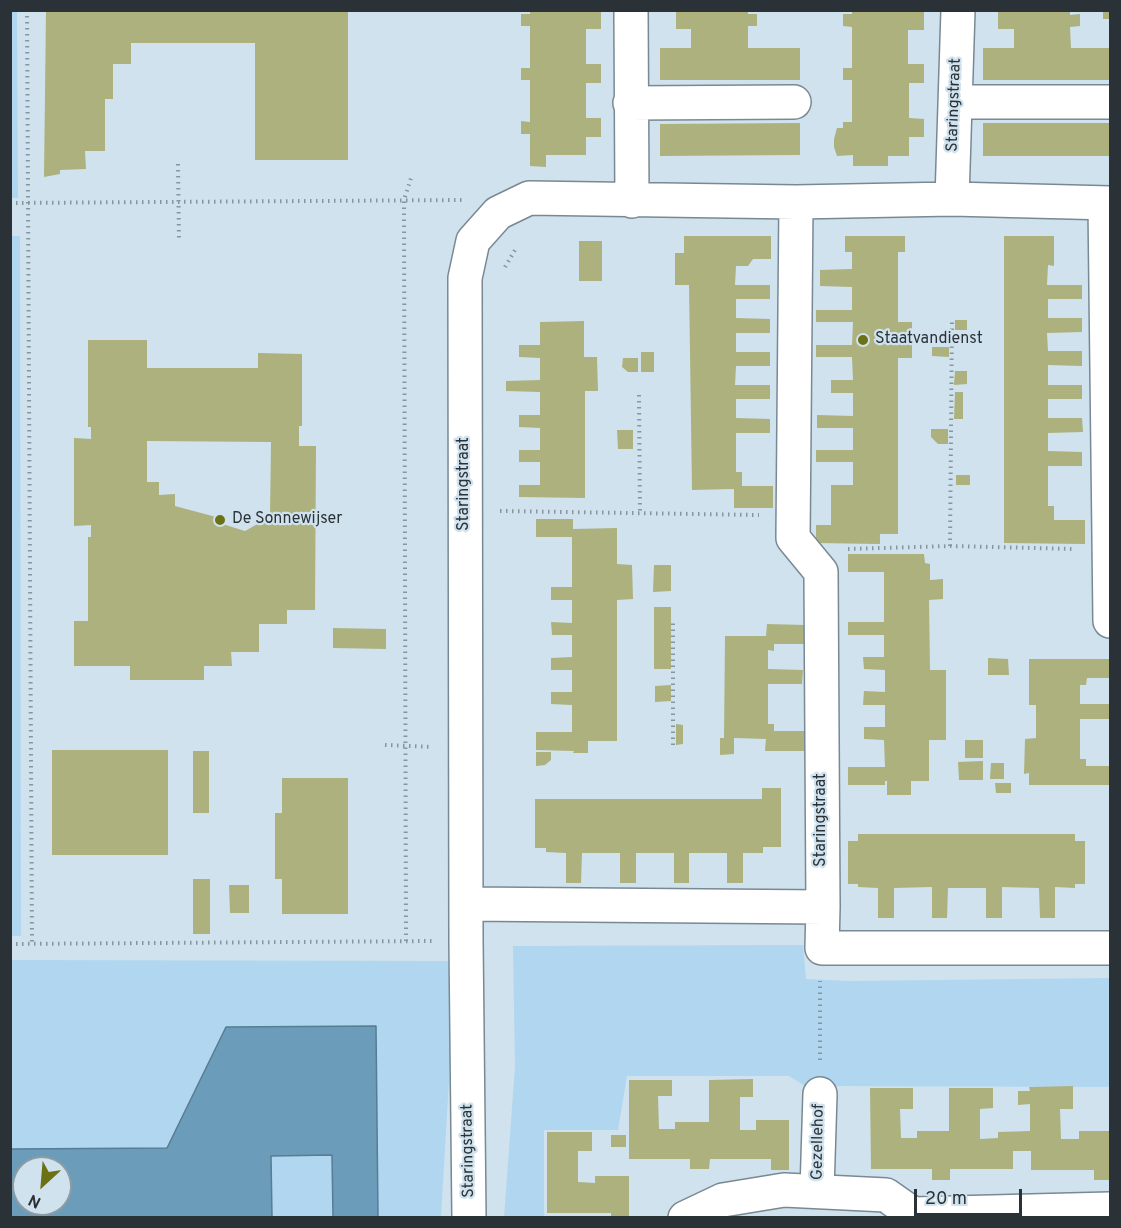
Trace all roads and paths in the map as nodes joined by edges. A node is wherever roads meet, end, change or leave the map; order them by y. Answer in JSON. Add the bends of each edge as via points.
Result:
{"nodes":[{"id":1,"x":27,"y":10,"type":"edge"},
{"id":2,"x":631,"y":10,"type":"edge"},
{"id":3,"x":958,"y":10,"type":"edge"},
{"id":4,"x":794,"y":102,"type":"dead end"},
{"id":5,"x":955,"y":102,"type":"junction"},
{"id":6,"x":1110,"y":102,"type":"edge"},
{"id":7,"x":630,"y":103,"type":"junction"},
{"id":8,"x":178,"y":164,"type":"dead end"},
{"id":9,"x":412,"y":175,"type":"dead end"},
{"id":10,"x":404,"y":200,"type":"junction"},
{"id":11,"x":952,"y":200,"type":"junction"},
{"id":12,"x":632,"y":201,"type":"junction"},
{"id":13,"x":178,"y":202,"type":"junction"},
{"id":14,"x":795,"y":202,"type":"junction"},
{"id":15,"x":10,"y":203,"type":"edge"},
{"id":16,"x":28,"y":203,"type":"junction"},
{"id":17,"x":1108,"y":203,"type":"edge"},
{"id":18,"x":498,"y":213,"type":"junction"},
{"id":19,"x":179,"y":242,"type":"dead end"},
{"id":20,"x":951,"y":318,"type":"dead end"},
{"id":21,"x":639,"y":395,"type":"dead end"},
{"id":22,"x":1109,"y":398,"type":"edge"},
{"id":23,"x":465,"y":511,"type":"junction"},
{"id":24,"x":640,"y":513,"type":"junction"},
{"id":25,"x":793,"y":514,"type":"junction"},
{"id":26,"x":950,"y":546,"type":"junction"},
{"id":27,"x":803,"y":550,"type":"junction"},
{"id":28,"x":1108,"y":550,"type":"junction"},
{"id":29,"x":673,"y":621,"type":"dead end"},
{"id":30,"x":1110,"y":621,"type":"edge"},
{"id":31,"x":385,"y":745,"type":"dead end"},
{"id":32,"x":673,"y":745,"type":"dead end"},
{"id":33,"x":406,"y":747,"type":"junction"},
{"id":34,"x":466,"y":748,"type":"junction"},
{"id":35,"x":466,"y":904,"type":"junction"},
{"id":36,"x":823,"y":907,"type":"junction"},
{"id":37,"x":406,"y":941,"type":"junction"},
{"id":38,"x":466,"y":941,"type":"junction"},
{"id":39,"x":10,"y":944,"type":"edge"},
{"id":40,"x":32,"y":944,"type":"junction"},
{"id":41,"x":822,"y":948,"type":"junction"},
{"id":42,"x":1110,"y":948,"type":"edge"},
{"id":43,"x":820,"y":1094,"type":"joint"},
{"id":44,"x":817,"y":1191,"type":"junction"},
{"id":45,"x":1110,"y":1209,"type":"edge"},
{"id":46,"x":469,"y":1218,"type":"edge"},
{"id":47,"x":685,"y":1218,"type":"edge"}],
"edges":[{"from":1,"to":16,"type":"path"},
{"from":2,"to":7,"type":"street"},
{"from":3,"to":5,"type":"street","name":"Staringstraat"},
{"from":4,"to":7,"type":"street"},
{"from":5,"to":6,"type":"street"},
{"from":5,"to":11,"type":"street","name":"Staringstraat"},
{"from":7,"to":12,"type":"street"},
{"from":8,"to":13,"type":"path"},
{"from":9,"to":10,"type":"path"},
{"from":10,"to":13,"type":"path"},
{"from":10,"to":18,"type":"path","via":[[462,200]]},
{"from":10,"to":33,"type":"path"},
{"from":11,"to":14,"type":"street","name":"Staringstraat"},
{"from":11,"to":17,"type":"street","name":"Staringstraat"},
{"from":12,"to":14,"type":"street","name":"Staringstraat"},
{"from":12,"to":18,"type":"street","name":"Staringstraat","via":[[529,198]]},
{"from":13,"to":16,"type":"path"},
{"from":13,"to":19,"type":"path"},
{"from":14,"to":25,"type":"street","name":"Staringstraat"},
{"from":15,"to":16,"type":"path"},
{"from":16,"to":40,"type":"path"},
{"from":17,"to":22,"type":"street","name":"Staringstraat"},
{"from":18,"to":23,"type":"street","name":"Staringstraat","via":[[473,240],[465,278]]},
{"from":20,"to":26,"type":"path"},
{"from":21,"to":24,"type":"path"},
{"from":22,"to":28,"type":"street","name":"Staringstraat"},
{"from":23,"to":24,"type":"path"},
{"from":23,"to":34,"type":"street","name":"Staringstraat"},
{"from":24,"to":25,"type":"path"},
{"from":25,"to":27,"type":"street","name":"Staringstraat","via":[[793,537]]},
{"from":26,"to":27,"type":"path"},
{"from":26,"to":28,"type":"path"},
{"from":27,"to":36,"type":"street","name":"Staringstraat","via":[[821,572]]},
{"from":28,"to":30,"type":"street","name":"Staringstraat"},
{"from":29,"to":32,"type":"path"},
{"from":31,"to":33,"type":"path"},
{"from":33,"to":34,"type":"path"},
{"from":33,"to":37,"type":"path"},
{"from":34,"to":35,"type":"street","name":"Staringstraat"},
{"from":35,"to":36,"type":"street"},
{"from":35,"to":38,"type":"street","name":"Staringstraat"},
{"from":36,"to":41,"type":"street","name":"Staringstraat"},
{"from":37,"to":38,"type":"path"},
{"from":37,"to":40,"type":"path"},
{"from":38,"to":46,"type":"street","name":"Staringstraat"},
{"from":39,"to":40,"type":"path"},
{"from":41,"to":42,"type":"street"},
{"from":41,"to":43,"type":"path"},
{"from":43,"to":44,"type":"street","name":"Gezellehof"},
{"from":44,"to":45,"type":"street","name":"Gezellehof","via":[[886,1195],[913,1214]]},
{"from":44,"to":47,"type":"street","name":"Gezellehof","via":[[784,1190],[723,1200]]}]}
